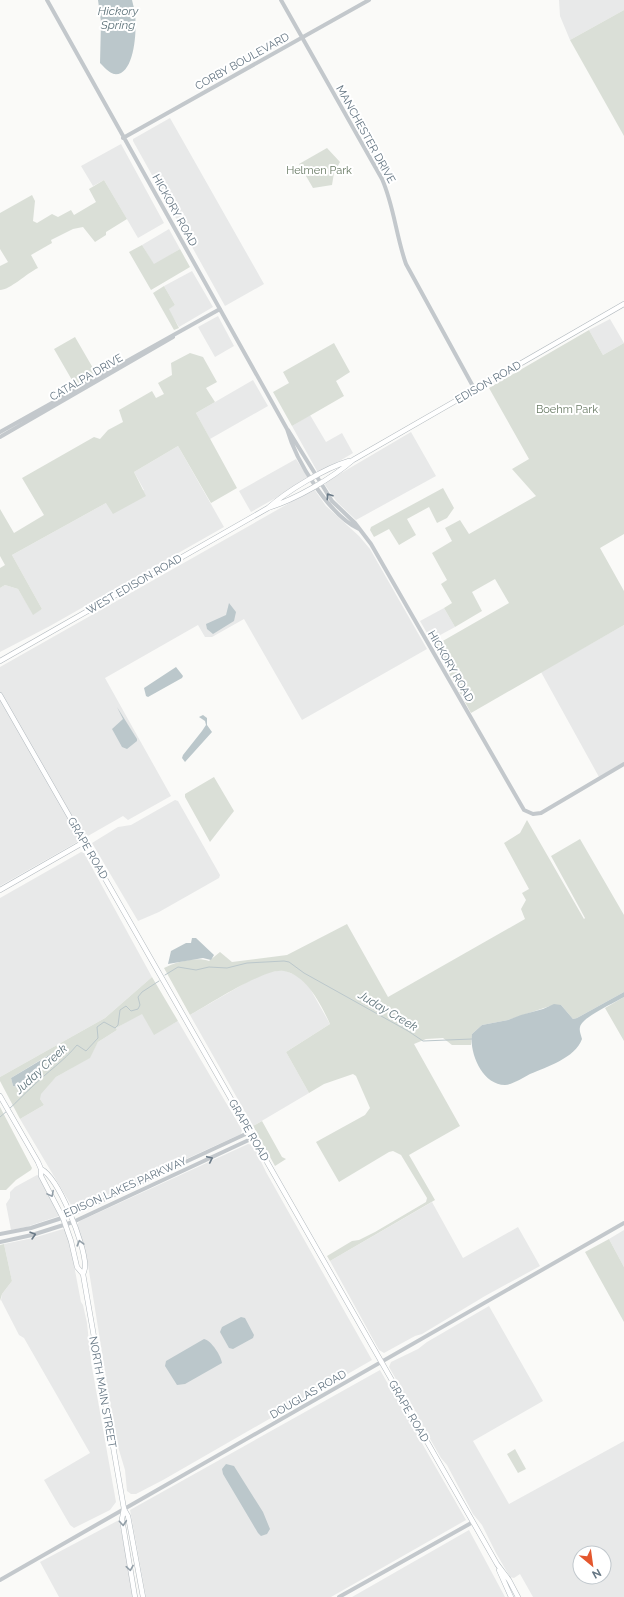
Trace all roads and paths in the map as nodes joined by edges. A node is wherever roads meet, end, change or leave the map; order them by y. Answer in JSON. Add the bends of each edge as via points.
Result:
{"nodes":[{"id":1,"x":47,"y":0,"type":"edge"},
{"id":2,"x":281,"y":0,"type":"edge"},
{"id":3,"x":369,"y":0,"type":"edge"},
{"id":4,"x":302,"y":37,"type":"junction"},
{"id":5,"x":124,"y":138,"type":"junction"},
{"id":6,"x":624,"y":304,"type":"edge"},
{"id":7,"x":220,"y":309,"type":"junction"},
{"id":8,"x":180,"y":332,"type":"junction"},
{"id":9,"x":475,"y":390,"type":"junction"},
{"id":10,"x":0,"y":432,"type":"edge"},
{"id":11,"x":0,"y":437,"type":"edge"},
{"id":12,"x":353,"y":460,"type":"junction"},
{"id":13,"x":314,"y":478,"type":"junction"},
{"id":14,"x":317,"y":483,"type":"junction"},
{"id":15,"x":268,"y":508,"type":"junction"},
{"id":16,"x":0,"y":661,"type":"edge"},
{"id":17,"x":0,"y":695,"type":"edge"},
{"id":18,"x":624,"y":764,"type":"edge"},
{"id":19,"x":84,"y":842,"type":"junction"},
{"id":20,"x":0,"y":890,"type":"edge"},
{"id":21,"x":1,"y":1098,"type":"edge"},
{"id":22,"x":250,"y":1132,"type":"junction"},
{"id":23,"x":254,"y":1138,"type":"junction"},
{"id":24,"x":41,"y":1169,"type":"junction"},
{"id":25,"x":70,"y":1215,"type":"junction"},
{"id":26,"x":63,"y":1218,"type":"junction"},
{"id":27,"x":73,"y":1222,"type":"junction"},
{"id":28,"x":624,"y":1223,"type":"edge"},
{"id":29,"x":66,"y":1224,"type":"junction"},
{"id":30,"x":0,"y":1234,"type":"edge"},
{"id":31,"x":0,"y":1242,"type":"edge"},
{"id":32,"x":83,"y":1274,"type":"junction"},
{"id":33,"x":381,"y":1362,"type":"junction"},
{"id":34,"x":124,"y":1508,"type":"junction"},
{"id":35,"x":473,"y":1522,"type":"junction"},
{"id":36,"x":497,"y":1564,"type":"junction"},
{"id":37,"x":0,"y":1580,"type":"edge"},
{"id":38,"x":135,"y":1597,"type":"edge"},
{"id":39,"x":143,"y":1597,"type":"edge"},
{"id":40,"x":340,"y":1597,"type":"edge"},
{"id":41,"x":511,"y":1597,"type":"edge"},
{"id":42,"x":518,"y":1597,"type":"edge"}],
"edges":[{"from":1,"to":5,"type":"street","name":"HICKORY ROAD"},
{"from":2,"to":4,"type":"street","name":"MANCHESTER DRIVE"},
{"from":3,"to":4,"type":"street","name":"CORBY BOULEVARD"},
{"from":4,"to":5,"type":"street","name":"CORBY BOULEVARD"},
{"from":4,"to":9,"type":"street","name":"MANCHESTER DRIVE","via":[[382,179],[391,203],[400,248],[406,264]]},
{"from":5,"to":7,"type":"street","name":"HICKORY ROAD"},
{"from":6,"to":9,"type":"main road","name":"EDISON ROAD"},
{"from":7,"to":8,"type":"street","name":"CATALPA DRIVE"},
{"from":7,"to":13,"type":"street","name":"HICKORY ROAD"},
{"from":8,"to":10,"type":"street","name":"CATALPA DRIVE"},
{"from":8,"to":11,"type":"street","name":"CATALPA DRIVE"},
{"from":9,"to":12,"type":"main road","name":"EDISON ROAD"},
{"from":12,"to":13,"type":"main road","name":"EDISON ROAD","via":[[339,464]]},
{"from":12,"to":14,"type":"main road","name":"EDISON ROAD"},
{"from":13,"to":14,"type":"street","name":"HICKORY ROAD"},
{"from":13,"to":15,"type":"main road","name":"WEST EDISON ROAD","via":[[278,499]]},
{"from":14,"to":15,"type":"main road","name":"WEST EDISON ROAD"},
{"from":14,"to":18,"type":"street","name":"HICKORY ROAD","via":[[371,544],[526,812],[543,812]]},
{"from":15,"to":16,"type":"main road","name":"WEST EDISON ROAD"},
{"from":17,"to":19,"type":"main road","name":"GRAPE ROAD"},
{"from":19,"to":20,"type":"main road"},
{"from":19,"to":22,"type":"main road","name":"GRAPE ROAD"},
{"from":21,"to":24,"type":"main road","name":"NORTH MAIN STREET"},
{"from":22,"to":23,"type":"main road","name":"GRAPE ROAD"},
{"from":22,"to":25,"type":"street","name":"EDISON LAKES PARKWAY"},
{"from":27,"to":23,"type":"street","name":"EDISON LAKES PARKWAY","one_way":true},
{"from":23,"to":33,"type":"main road","name":"GRAPE ROAD"},
{"from":24,"to":25,"type":"main road","name":"NORTH MAIN STREET","via":[[48,1172]]},
{"from":24,"to":26,"type":"main road","name":"NORTH MAIN STREET","one_way":true,"via":[[41,1176]]},
{"from":25,"to":26,"type":"street","name":"EDISON LAKES PARKWAY"},
{"from":25,"to":27,"type":"main road","name":"NORTH MAIN STREET"},
{"from":26,"to":29,"type":"main road","name":"NORTH MAIN STREET"},
{"from":26,"to":30,"type":"street","name":"EDISON LAKES PARKWAY"},
{"from":27,"to":29,"type":"street","name":"EDISON LAKES PARKWAY"},
{"from":32,"to":27,"type":"main road","name":"NORTH MAIN STREET","one_way":true,"via":[[83,1254]]},
{"from":28,"to":33,"type":"street","name":"DOUGLAS ROAD"},
{"from":31,"to":29,"type":"street","name":"EDISON LAKES PARKWAY","one_way":true},
{"from":29,"to":32,"type":"main road","name":"NORTH MAIN STREET","via":[[77,1267]]},
{"from":32,"to":34,"type":"main road","name":"NORTH MAIN STREET"},
{"from":33,"to":34,"type":"street","name":"DOUGLAS ROAD"},
{"from":33,"to":35,"type":"main road","name":"GRAPE ROAD"},
{"from":34,"to":37,"type":"street","name":"DOUGLAS ROAD"},
{"from":34,"to":38,"type":"main road","name":"NORTH MAIN STREET","one_way":true,"via":[[122,1520]]},
{"from":34,"to":39,"type":"main road","name":"NORTH MAIN STREET","via":[[128,1516]]},
{"from":35,"to":36,"type":"main road","name":"GRAPE ROAD"},
{"from":35,"to":40,"type":"street"},
{"from":36,"to":41,"type":"main road","name":"GRAPE ROAD"},
{"from":36,"to":42,"type":"main road","name":"GRAPE ROAD"}]}
